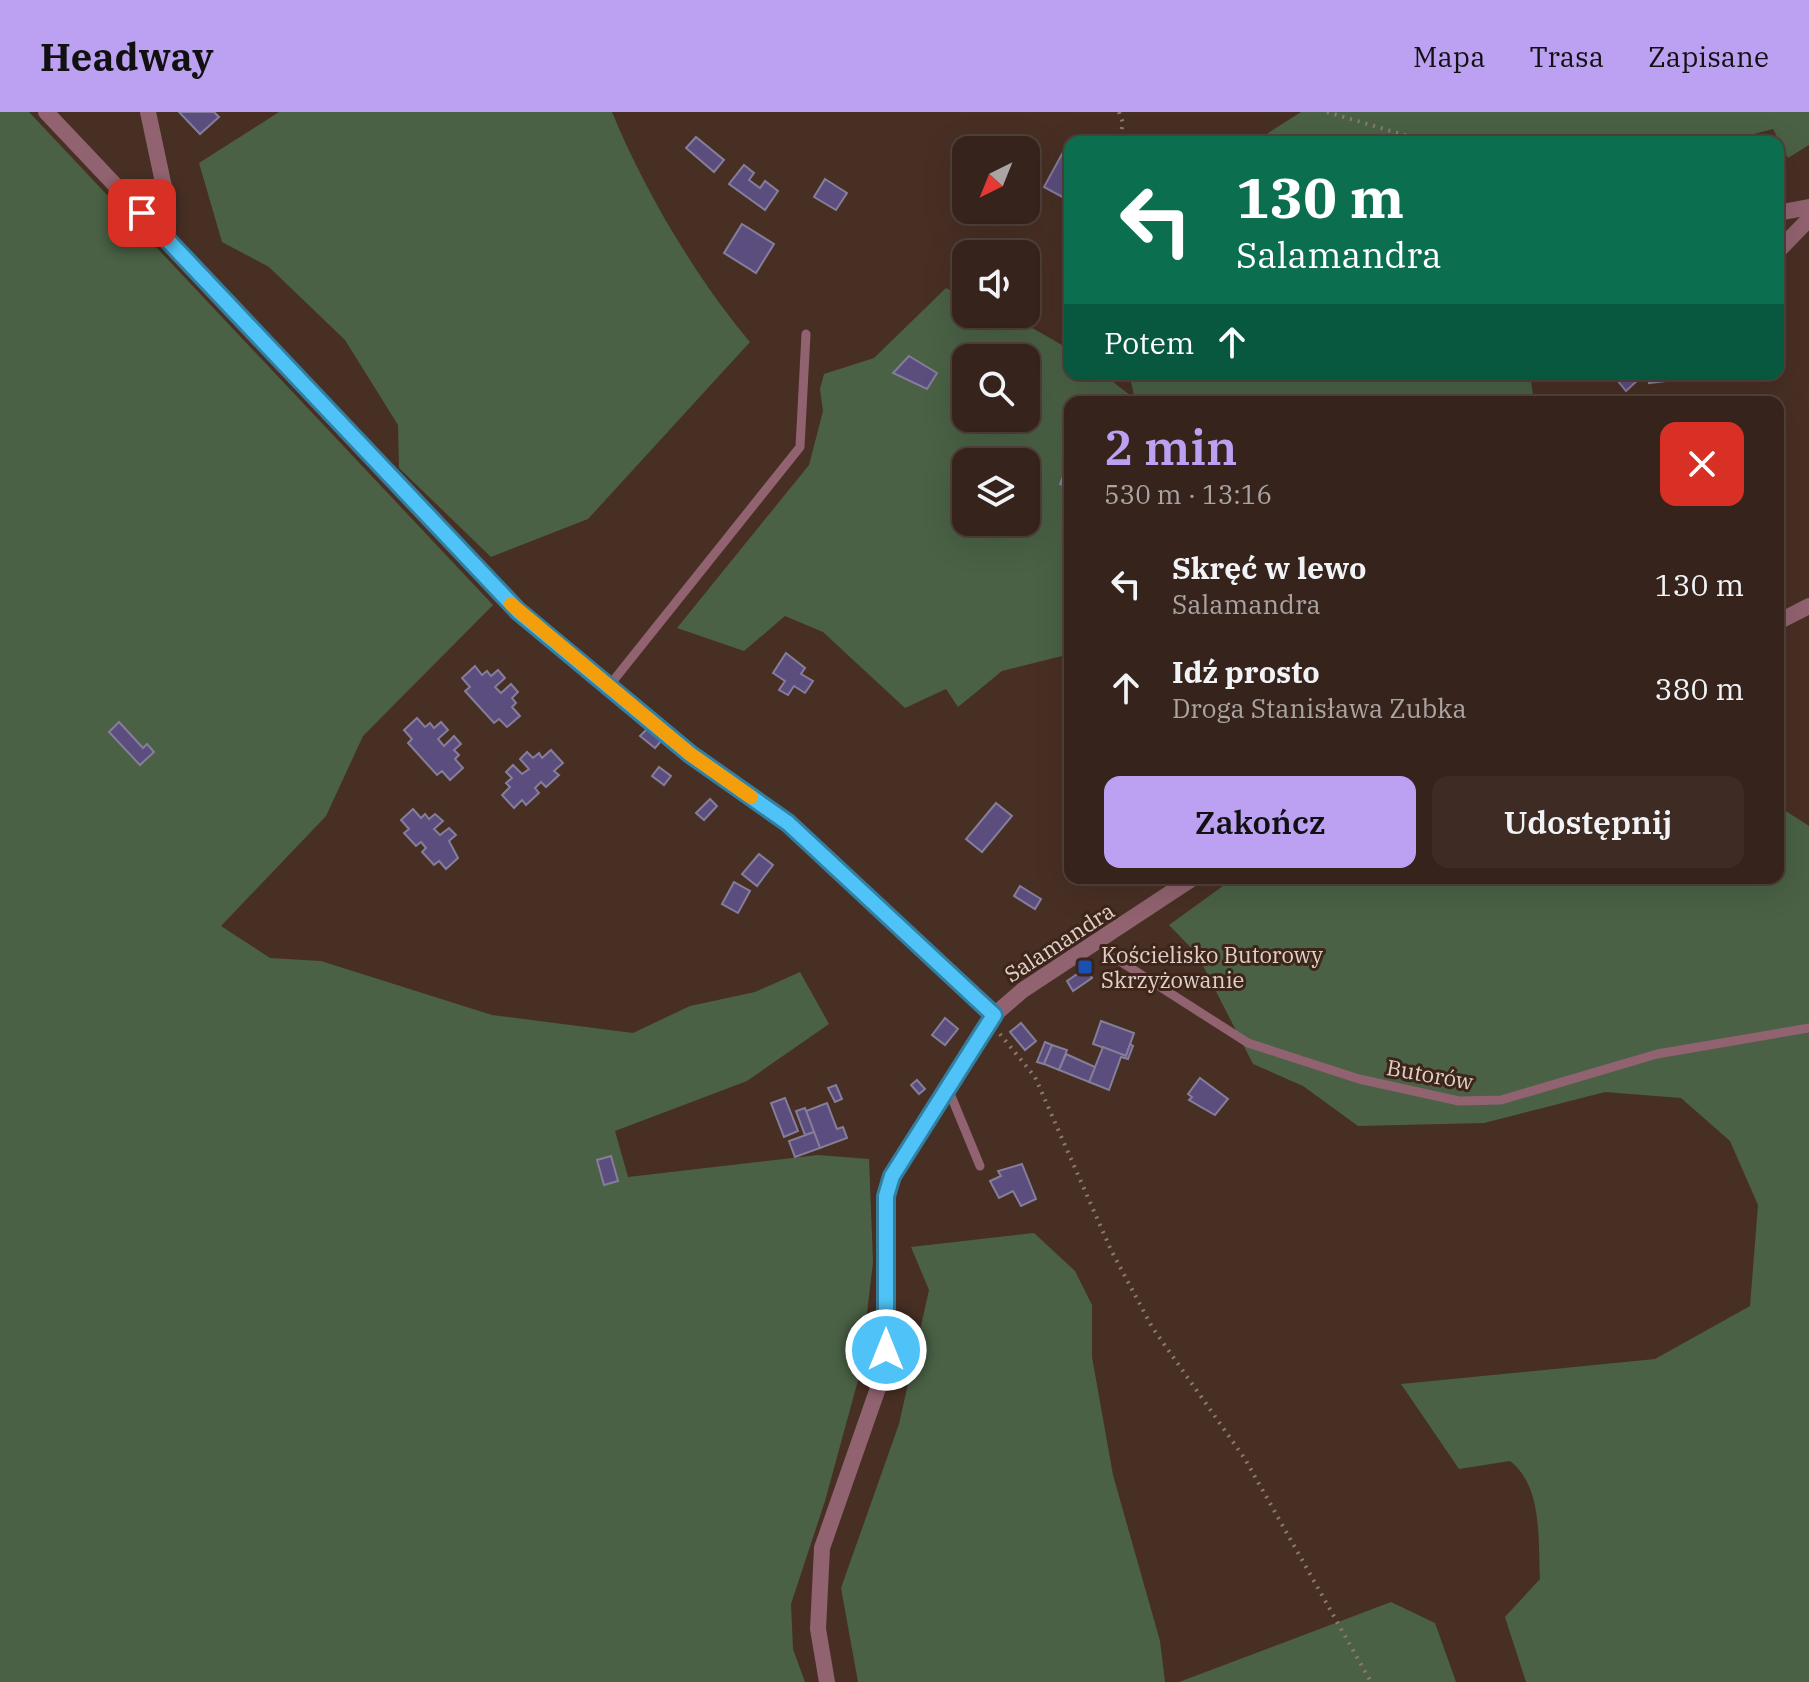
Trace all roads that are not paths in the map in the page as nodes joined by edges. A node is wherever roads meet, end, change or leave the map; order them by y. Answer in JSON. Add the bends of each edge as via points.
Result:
{"nodes":[{"id":1,"x":46,"y":112,"type":"edge"},
{"id":2,"x":148,"y":112,"type":"edge"},
{"id":3,"x":1809,"y":207,"type":"edge"},
{"id":4,"x":1784,"y":212,"type":"edge"},
{"id":5,"x":1809,"y":219,"type":"edge"},
{"id":6,"x":161,"y":234,"type":"junction"},
{"id":7,"x":1784,"y":245,"type":"edge"},
{"id":8,"x":806,"y":334,"type":"dead end"},
{"id":9,"x":1809,"y":606,"type":"edge"},
{"id":10,"x":1784,"y":619,"type":"edge"},
{"id":11,"x":609,"y":686,"type":"junction"},
{"id":12,"x":1186,"y":884,"type":"edge"},
{"id":13,"x":1109,"y":951,"type":"junction"},
{"id":14,"x":991,"y":1020,"type":"junction"},
{"id":15,"x":1809,"y":1028,"type":"edge"},
{"id":16,"x":949,"y":1091,"type":"junction"},
{"id":17,"x":980,"y":1166,"type":"dead end"},
{"id":18,"x":827,"y":1682,"type":"edge"}],
"edges":[{"from":1,"to":6,"type":"street"},
{"from":2,"to":6,"type":"street","via":[[167,201]]},
{"from":3,"to":4,"type":"street"},
{"from":5,"to":7,"type":"street"},
{"from":6,"to":11,"type":"street","via":[[518,611]]},
{"from":8,"to":11,"type":"lane","via":[[800,447]]},
{"from":9,"to":10,"type":"street"},
{"from":11,"to":14,"type":"street","via":[[690,754],[788,823]]},
{"from":12,"to":13,"type":"street","name":"Salamandra"},
{"from":13,"to":14,"type":"street","name":"Salamandra","via":[[1023,990]]},
{"from":13,"to":15,"type":"lane","name":"Butorów","via":[[1248,1043],[1359,1079],[1459,1101],[1501,1100],[1657,1054]]},
{"from":14,"to":16,"type":"street"},
{"from":16,"to":17,"type":"lane"},
{"from":16,"to":18,"type":"street","via":[[892,1176],[886,1196],[886,1350],[877,1391],[822,1548],[818,1629]]}]}
